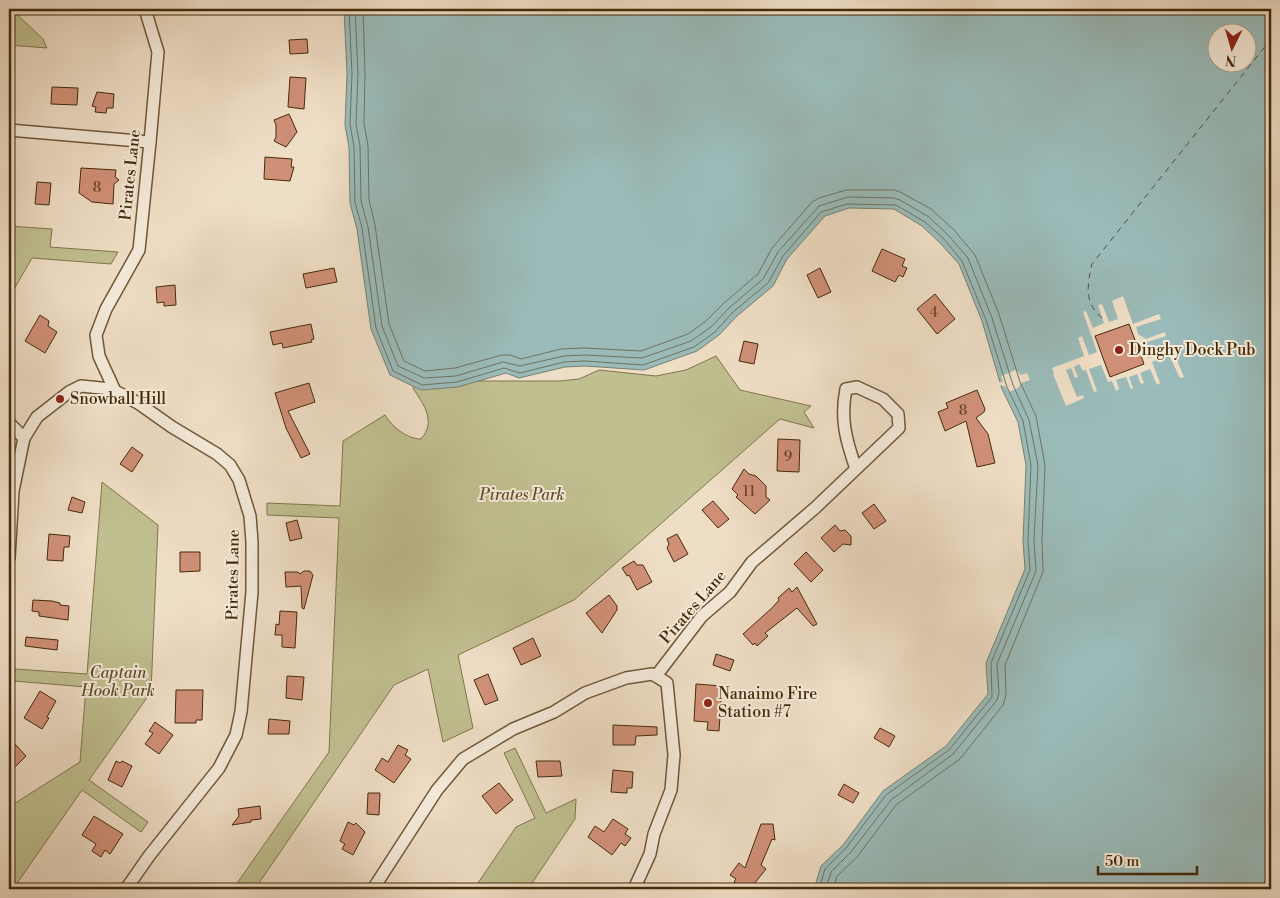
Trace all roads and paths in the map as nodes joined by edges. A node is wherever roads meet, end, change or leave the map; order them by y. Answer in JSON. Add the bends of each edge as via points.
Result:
{"nodes":[{"id":1,"x":145,"y":9,"type":"edge"},
{"id":2,"x":9,"y":130,"type":"edge"},
{"id":3,"x":150,"y":142,"type":"junction"},
{"id":4,"x":115,"y":391,"type":"junction"},
{"id":5,"x":9,"y":423,"type":"edge"},
{"id":6,"x":24,"y":438,"type":"junction"},
{"id":7,"x":856,"y":468,"type":"junction"},
{"id":8,"x":9,"y":558,"type":"edge"},
{"id":9,"x":656,"y":676,"type":"junction"},
{"id":10,"x":126,"y":889,"type":"edge"},
{"id":11,"x":373,"y":889,"type":"edge"},
{"id":12,"x":634,"y":889,"type":"edge"}],
"edges":[{"from":1,"to":3,"type":"street","name":"Pirates Lane","via":[[158,52]]},
{"from":2,"to":3,"type":"street"},
{"from":3,"to":4,"type":"street","name":"Pirates Lane","via":[[139,250],[106,308],[96,335],[99,356]]},
{"from":4,"to":6,"type":"street","via":[[81,386],[69,392],[37,417]]},
{"from":4,"to":10,"type":"street","name":"Pirates Lane","via":[[230,465],[239,480],[250,516],[252,542],[252,601],[236,735],[219,768]]},
{"from":5,"to":6,"type":"street"},
{"from":6,"to":8,"type":"street","via":[[13,491]]},
{"from":7,"to":7,"type":"street","name":"Pirates Lane","via":[[844,432],[842,408],[846,390],[857,387],[883,399],[898,414],[899,428]]},
{"from":7,"to":9,"type":"street","name":"Pirates Lane","via":[[752,562],[730,592],[702,616]]},
{"from":9,"to":11,"type":"street","via":[[626,678],[585,692],[554,712],[513,729],[463,759],[437,790]]},
{"from":9,"to":12,"type":"street","via":[[667,683],[674,754],[671,790],[650,854]]}]}
